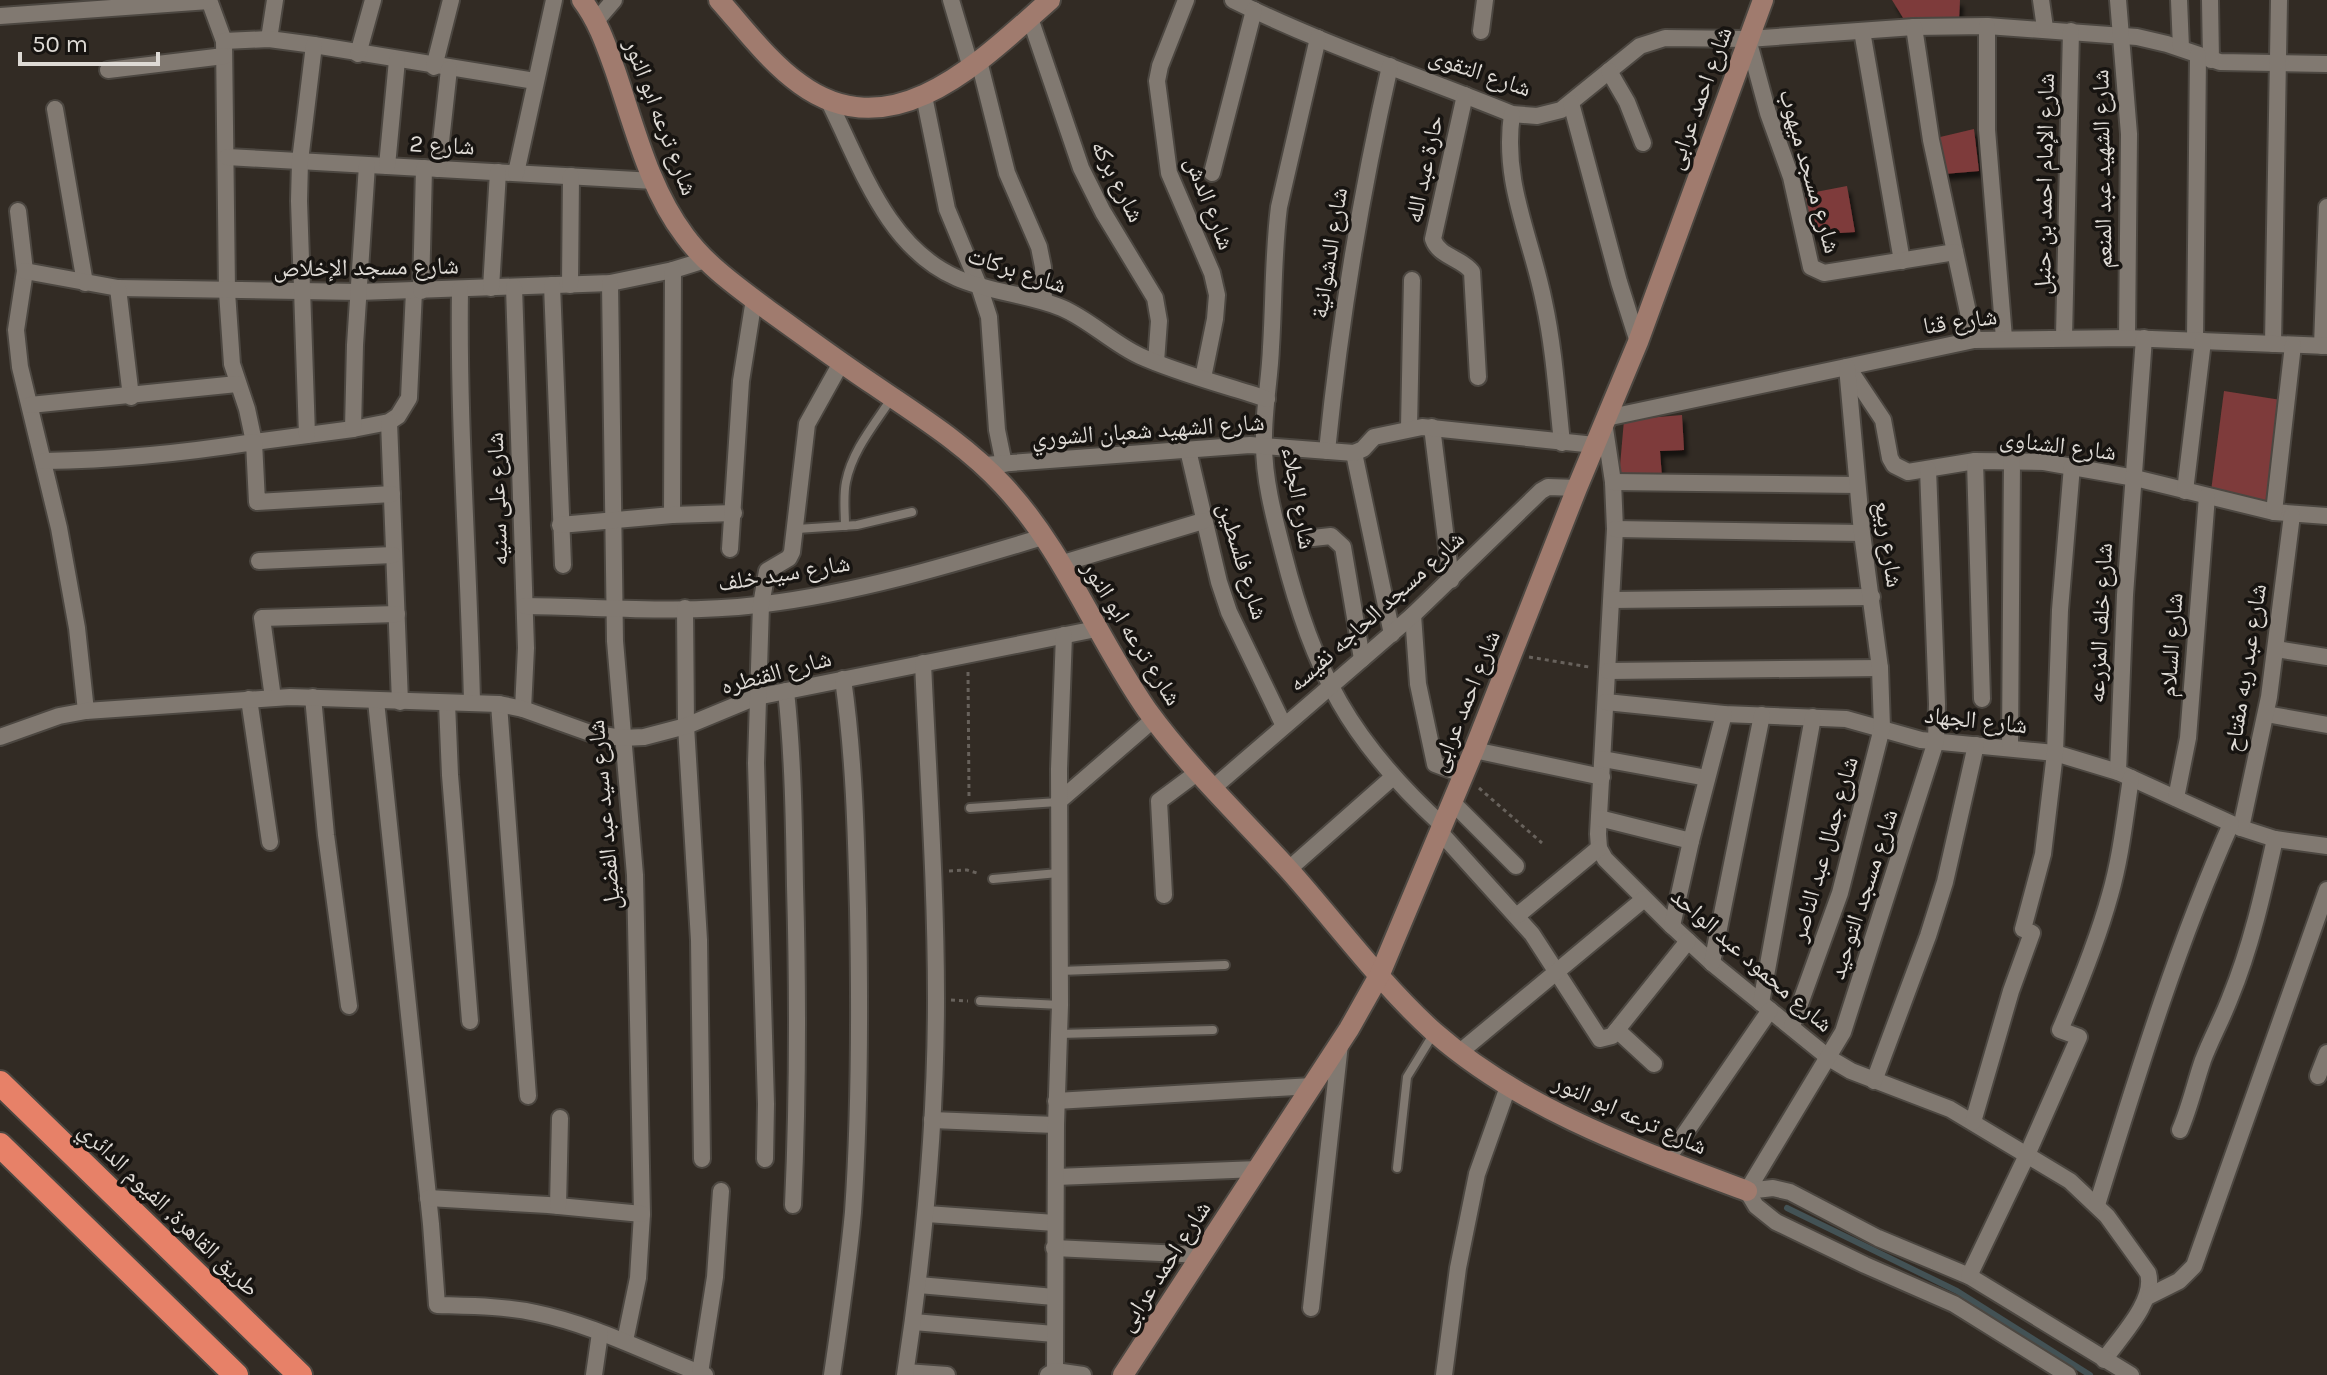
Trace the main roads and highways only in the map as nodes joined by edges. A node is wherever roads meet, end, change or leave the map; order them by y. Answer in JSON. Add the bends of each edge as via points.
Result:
{"nodes":[{"id":1,"x":0,"y":1083,"type":"edge"},
{"id":2,"x":0,"y":1145,"type":"edge"},
{"id":3,"x":236,"y":1375,"type":"edge"},
{"id":4,"x":300,"y":1375,"type":"edge"}],
"edges":[{"from":1,"to":4,"type":"highway","name":"طريق القاهرة, الفيوم الدائري"},
{"from":2,"to":3,"type":"highway"}]}
